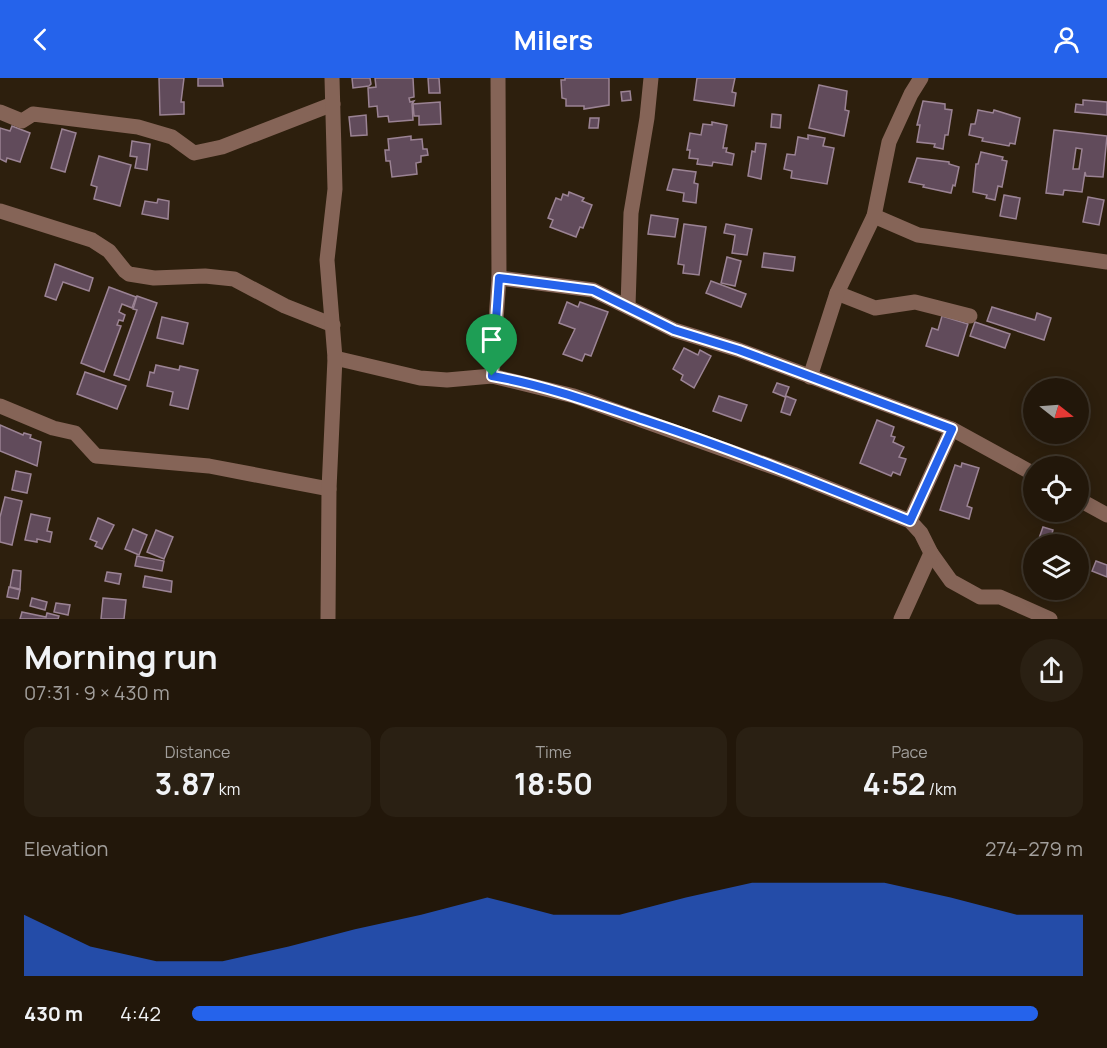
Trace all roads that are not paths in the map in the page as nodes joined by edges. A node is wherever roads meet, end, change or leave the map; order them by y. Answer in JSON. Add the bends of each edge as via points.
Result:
{"nodes":[{"id":1,"x":332,"y":78,"type":"edge"},
{"id":2,"x":498,"y":78,"type":"edge"},
{"id":3,"x":651,"y":78,"type":"edge"},
{"id":4,"x":921,"y":78,"type":"edge"},
{"id":5,"x":333,"y":104,"type":"junction"},
{"id":6,"x":0,"y":112,"type":"edge"},
{"id":7,"x":0,"y":211,"type":"edge"},
{"id":8,"x":874,"y":216,"type":"junction"},
{"id":9,"x":1107,"y":262,"type":"edge"},
{"id":10,"x":499,"y":278,"type":"junction"},
{"id":11,"x":837,"y":293,"type":"junction"},
{"id":12,"x":628,"y":306,"type":"junction"},
{"id":13,"x":970,"y":316,"type":"dead end"},
{"id":14,"x":333,"y":325,"type":"junction"},
{"id":15,"x":335,"y":358,"type":"junction"},
{"id":16,"x":492,"y":376,"type":"junction"},
{"id":17,"x":810,"y":377,"type":"junction"},
{"id":18,"x":0,"y":406,"type":"edge"},
{"id":19,"x":952,"y":429,"type":"junction"},
{"id":20,"x":1023,"y":468,"type":"edge"},
{"id":21,"x":329,"y":489,"type":"junction"},
{"id":22,"x":1089,"y":505,"type":"edge"},
{"id":23,"x":1107,"y":515,"type":"edge"},
{"id":24,"x":910,"y":521,"type":"junction"},
{"id":25,"x":931,"y":553,"type":"junction"},
{"id":26,"x":328,"y":619,"type":"edge"},
{"id":27,"x":901,"y":619,"type":"edge"},
{"id":28,"x":1050,"y":619,"type":"edge"}],
"edges":[{"from":1,"to":5,"type":"street"},
{"from":2,"to":10,"type":"street"},
{"from":3,"to":12,"type":"street","via":[[631,213]]},
{"from":4,"to":8,"type":"street","via":[[889,142]]},
{"from":5,"to":6,"type":"street","via":[[222,147],[194,153],[172,137],[138,127],[33,114],[22,121]]},
{"from":5,"to":14,"type":"street","via":[[335,189],[327,260]]},
{"from":7,"to":14,"type":"street","via":[[92,240],[109,251],[129,274],[234,279]]},
{"from":8,"to":9,"type":"street","via":[[918,236]]},
{"from":8,"to":11,"type":"street"},
{"from":10,"to":12,"type":"street","via":[[593,290]]},
{"from":10,"to":16,"type":"street"},
{"from":11,"to":13,"type":"street","via":[[875,308],[915,302]]},
{"from":11,"to":17,"type":"street"},
{"from":12,"to":17,"type":"street","via":[[674,330]]},
{"from":14,"to":15,"type":"street"},
{"from":15,"to":16,"type":"street","via":[[420,378]]},
{"from":15,"to":21,"type":"street"},
{"from":16,"to":24,"type":"street","via":[[574,396],[682,433]]},
{"from":17,"to":19,"type":"street"},
{"from":18,"to":21,"type":"street","via":[[75,433],[96,456],[189,463]]},
{"from":19,"to":20,"type":"street"},
{"from":19,"to":24,"type":"street"},
{"from":21,"to":26,"type":"street"},
{"from":22,"to":23,"type":"street"},
{"from":24,"to":25,"type":"street"},
{"from":25,"to":27,"type":"street"},
{"from":25,"to":28,"type":"street","via":[[951,581],[965,590],[980,597],[1000,597]]}]}
